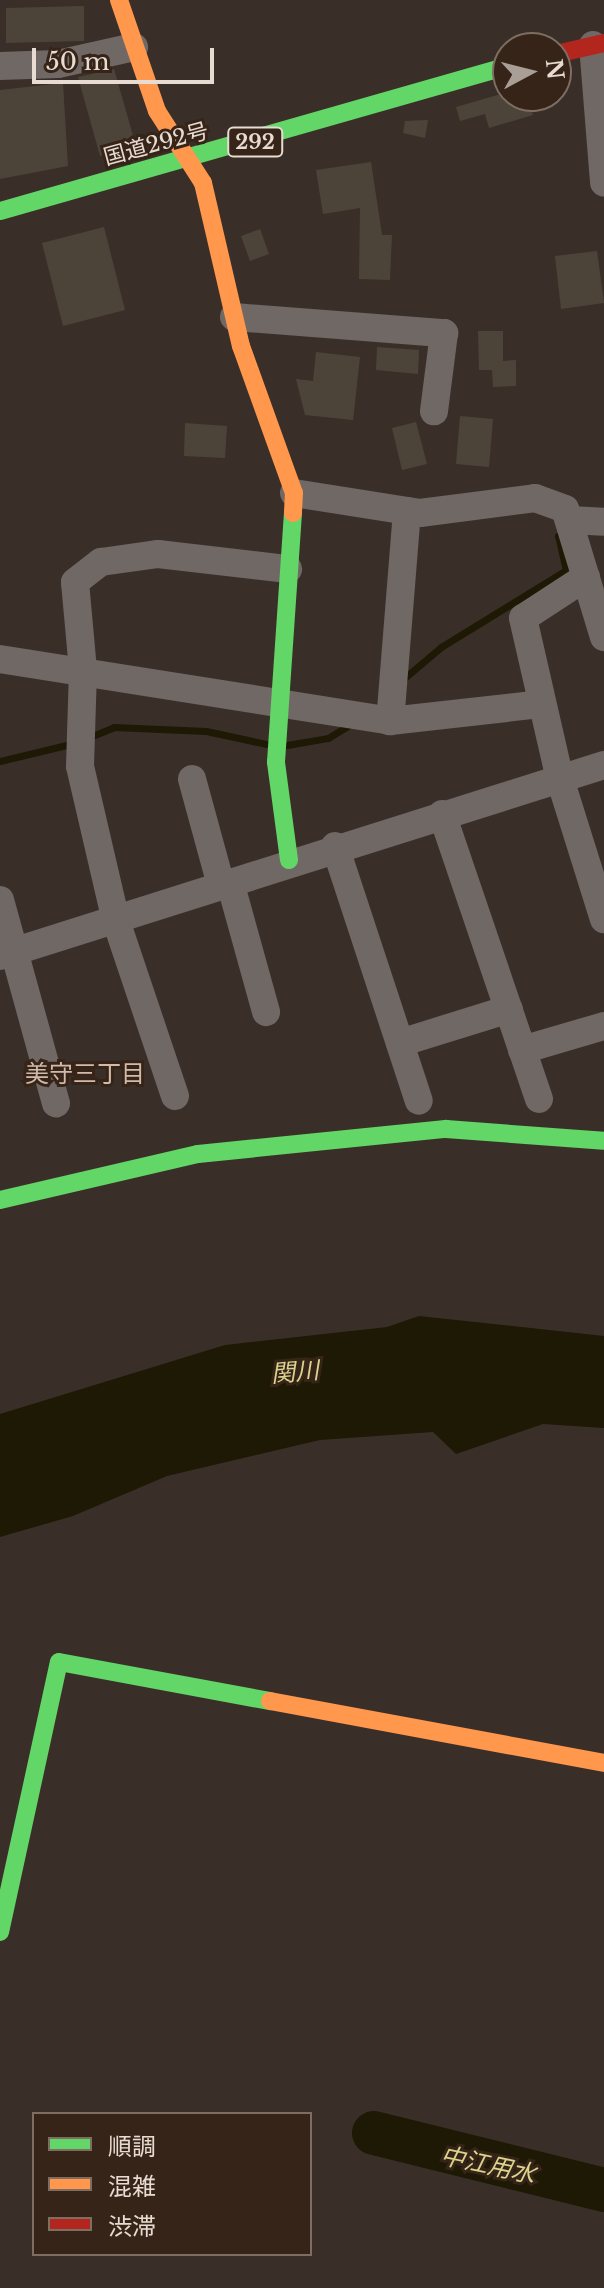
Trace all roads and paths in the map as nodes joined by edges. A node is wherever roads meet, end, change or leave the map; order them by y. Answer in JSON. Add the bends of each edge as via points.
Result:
{"nodes":[{"id":1,"x":119,"y":0,"type":"edge"},
{"id":2,"x":598,"y":44,"type":"edge"},
{"id":3,"x":134,"y":47,"type":"junction"},
{"id":4,"x":572,"y":50,"type":"edge"},
{"id":5,"x":0,"y":66,"type":"edge"},
{"id":6,"x":492,"y":71,"type":"edge"},
{"id":7,"x":191,"y":161,"type":"junction"},
{"id":8,"x":604,"y":183,"type":"edge"},
{"id":9,"x":0,"y":211,"type":"edge"},
{"id":10,"x":234,"y":317,"type":"junction"},
{"id":11,"x":434,"y":411,"type":"dead end"},
{"id":12,"x":294,"y":493,"type":"junction"},
{"id":13,"x":407,"y":511,"type":"junction"},
{"id":14,"x":569,"y":520,"type":"junction"},
{"id":15,"x":604,"y":522,"type":"edge"},
{"id":16,"x":288,"y":569,"type":"junction"},
{"id":17,"x":586,"y":577,"type":"junction"},
{"id":18,"x":604,"y":637,"type":"edge"},
{"id":19,"x":0,"y":659,"type":"edge"},
{"id":20,"x":83,"y":670,"type":"junction"},
{"id":21,"x":278,"y":703,"type":"junction"},
{"id":22,"x":542,"y":704,"type":"junction"},
{"id":23,"x":390,"y":721,"type":"junction"},
{"id":24,"x":604,"y":765,"type":"edge"},
{"id":25,"x":192,"y":779,"type":"dead end"},
{"id":26,"x":560,"y":779,"type":"junction"},
{"id":27,"x":442,"y":814,"type":"junction"},
{"id":28,"x":335,"y":846,"type":"junction"},
{"id":29,"x":289,"y":860,"type":"junction"},
{"id":30,"x":225,"y":883,"type":"junction"},
{"id":31,"x":0,"y":900,"type":"edge"},
{"id":32,"x":601,"y":902,"type":"edge"},
{"id":33,"x":116,"y":921,"type":"junction"},
{"id":34,"x":6,"y":954,"type":"edge"},
{"id":35,"x":509,"y":1009,"type":"junction"},
{"id":36,"x":266,"y":1012,"type":"dead end"},
{"id":37,"x":604,"y":1026,"type":"edge"},
{"id":38,"x":400,"y":1043,"type":"junction"},
{"id":39,"x":522,"y":1050,"type":"junction"},
{"id":40,"x":175,"y":1096,"type":"dead end"},
{"id":41,"x":539,"y":1099,"type":"dead end"},
{"id":42,"x":419,"y":1101,"type":"dead end"},
{"id":43,"x":56,"y":1103,"type":"dead end"},
{"id":44,"x":604,"y":1141,"type":"edge"},
{"id":45,"x":0,"y":1200,"type":"edge"},
{"id":46,"x":604,"y":1763,"type":"edge"},
{"id":47,"x":0,"y":1932,"type":"edge"}],
"edges":[{"from":1,"to":3,"type":"main road"},
{"from":2,"to":4,"type":"main road"},
{"from":2,"to":8,"type":"street"},
{"from":3,"to":5,"type":"street","via":[[58,64]]},
{"from":3,"to":7,"type":"main road","via":[[157,111]]},
{"from":6,"to":7,"type":"main road","name":"国道292号","number":"292"},
{"from":7,"to":9,"type":"main road","name":"国道292号","number":"292"},
{"from":7,"to":10,"type":"main road"},
{"from":10,"to":11,"type":"street","via":[[444,333]]},
{"from":10,"to":12,"type":"main road"},
{"from":12,"to":13,"type":"street"},
{"from":12,"to":16,"type":"main road"},
{"from":13,"to":14,"type":"street","via":[[535,498],[565,509]]},
{"from":13,"to":23,"type":"street"},
{"from":14,"to":15,"type":"street"},
{"from":14,"to":17,"type":"street"},
{"from":16,"to":20,"type":"street","via":[[158,554],[101,562],[75,582]]},
{"from":16,"to":21,"type":"main road"},
{"from":17,"to":18,"type":"street"},
{"from":17,"to":22,"type":"street","via":[[523,618]]},
{"from":19,"to":20,"type":"street"},
{"from":20,"to":21,"type":"street"},
{"from":20,"to":33,"type":"street","via":[[80,766]]},
{"from":21,"to":23,"type":"street"},
{"from":21,"to":29,"type":"main road","via":[[276,762]]},
{"from":22,"to":23,"type":"street"},
{"from":22,"to":26,"type":"street"},
{"from":24,"to":26,"type":"street"},
{"from":25,"to":30,"type":"street"},
{"from":26,"to":27,"type":"street"},
{"from":26,"to":32,"type":"street"},
{"from":27,"to":28,"type":"street"},
{"from":27,"to":35,"type":"street"},
{"from":28,"to":29,"type":"street"},
{"from":28,"to":38,"type":"street"},
{"from":29,"to":30,"type":"street"},
{"from":30,"to":33,"type":"street"},
{"from":30,"to":36,"type":"street"},
{"from":31,"to":34,"type":"street"},
{"from":33,"to":34,"type":"street"},
{"from":33,"to":40,"type":"street"},
{"from":34,"to":43,"type":"street"},
{"from":35,"to":38,"type":"street"},
{"from":35,"to":39,"type":"street"},
{"from":37,"to":39,"type":"street"},
{"from":38,"to":42,"type":"street"},
{"from":39,"to":41,"type":"street"},
{"from":44,"to":45,"type":"main road","via":[[446,1129],[198,1154]]},
{"from":46,"to":47,"type":"main road","via":[[59,1662]]}]}
